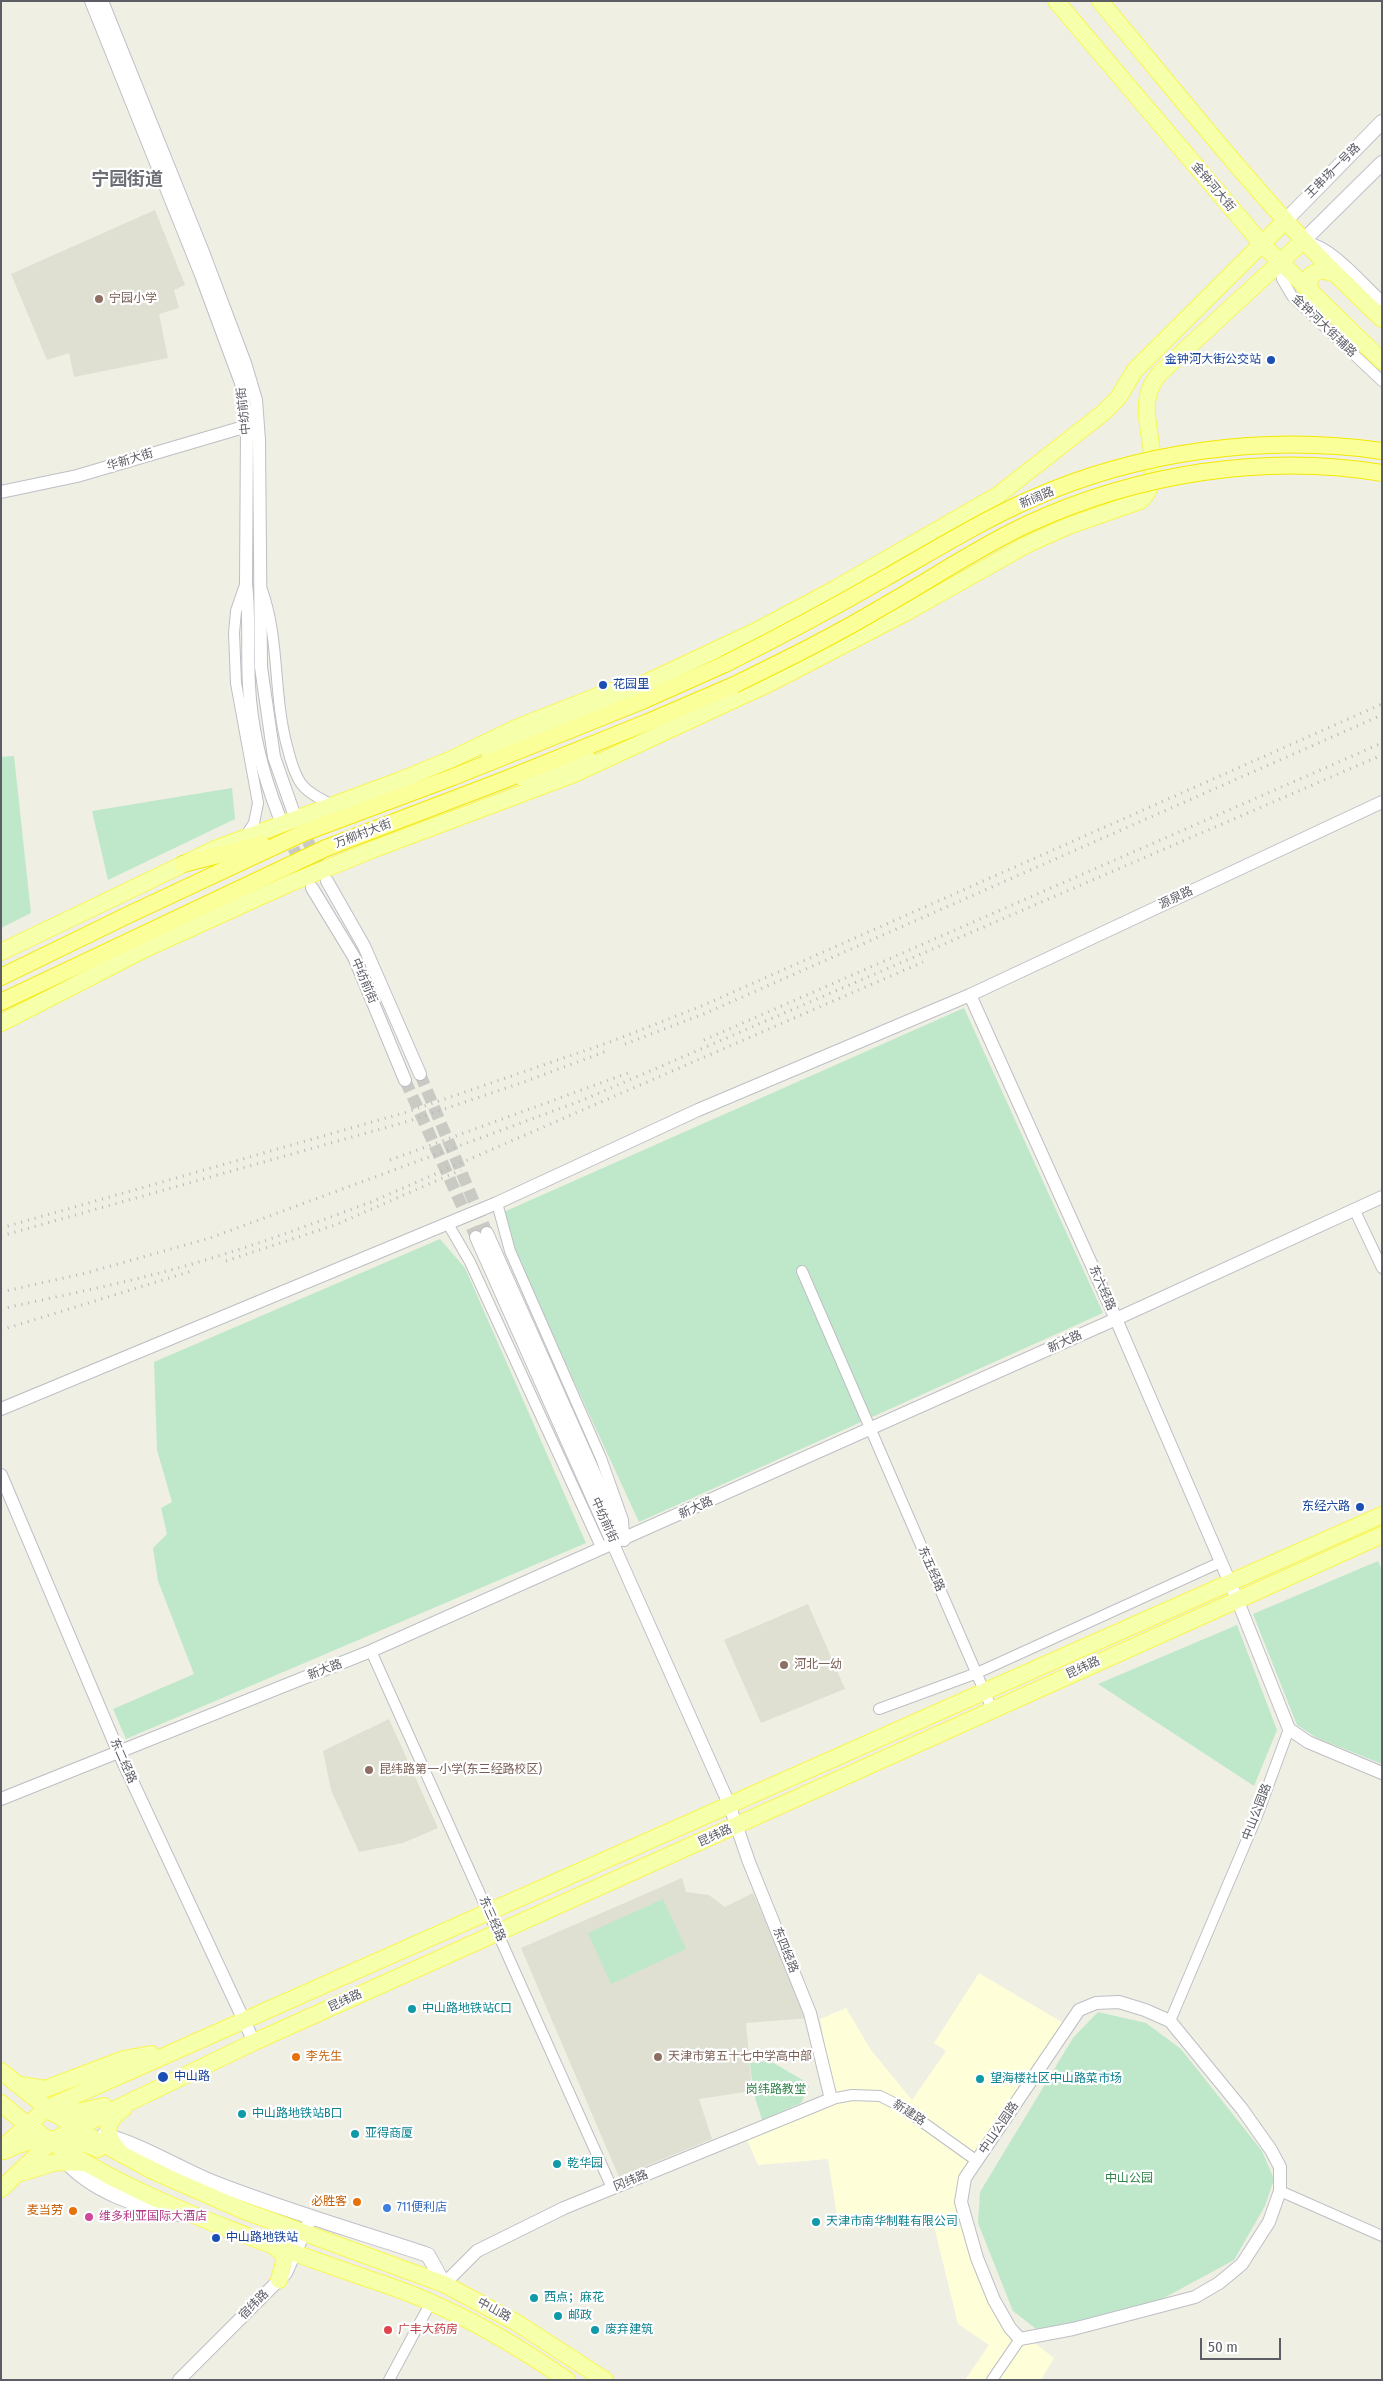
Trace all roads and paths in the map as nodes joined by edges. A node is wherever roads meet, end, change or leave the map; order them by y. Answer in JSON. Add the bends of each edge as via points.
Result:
{"nodes":[{"id":1,"x":91,"y":1,"type":"edge"},
{"id":2,"x":102,"y":1,"type":"edge"},
{"id":3,"x":1056,"y":1,"type":"edge"},
{"id":4,"x":1100,"y":1,"type":"edge"},
{"id":5,"x":1382,"y":122,"type":"edge"},
{"id":6,"x":1382,"y":163,"type":"edge"},
{"id":7,"x":1285,"y":221,"type":"junction"},
{"id":8,"x":1303,"y":241,"type":"junction"},
{"id":9,"x":1262,"y":244,"type":"junction"},
{"id":10,"x":1279,"y":262,"type":"junction"},
{"id":11,"x":1333,"y":273,"type":"junction"},
{"id":12,"x":1311,"y":294,"type":"junction"},
{"id":13,"x":1382,"y":301,"type":"edge"},
{"id":14,"x":1382,"y":319,"type":"edge"},
{"id":15,"x":1382,"y":361,"type":"edge"},
{"id":16,"x":1382,"y":381,"type":"edge"},
{"id":17,"x":253,"y":424,"type":"junction"},
{"id":18,"x":1382,"y":451,"type":"edge"},
{"id":19,"x":1382,"y":473,"type":"edge"},
{"id":20,"x":1,"y":492,"type":"edge"},
{"id":21,"x":246,"y":584,"type":"junction"},
{"id":22,"x":260,"y":586,"type":"junction"},
{"id":23,"x":725,"y":664,"type":"joint"},
{"id":24,"x":647,"y":682,"type":"junction"},
{"id":25,"x":734,"y":684,"type":"joint"},
{"id":26,"x":645,"y":740,"type":"junction"},
{"id":27,"x":453,"y":777,"type":"junction"},
{"id":28,"x":504,"y":780,"type":"junction"},
{"id":29,"x":1382,"y":802,"type":"edge"},
{"id":30,"x":334,"y":806,"type":"junction"},
{"id":31,"x":293,"y":811,"type":"tunnel mouth"},
{"id":32,"x":279,"y":816,"type":"dead end"},
{"id":33,"x":303,"y":833,"type":"junction"},
{"id":34,"x":244,"y":839,"type":"junction"},
{"id":35,"x":308,"y":856,"type":"junction"},
{"id":36,"x":183,"y":864,"type":"junction"},
{"id":37,"x":327,"y":881,"type":"tunnel mouth"},
{"id":38,"x":312,"y":888,"type":"tunnel mouth"},
{"id":39,"x":200,"y":924,"type":"junction"},
{"id":40,"x":1,"y":952,"type":"edge"},
{"id":41,"x":1,"y":977,"type":"edge"},
{"id":42,"x":970,"y":995,"type":"junction"},
{"id":43,"x":1,"y":1002,"type":"edge"},
{"id":44,"x":1,"y":1023,"type":"edge"},
{"id":45,"x":420,"y":1074,"type":"tunnel mouth"},
{"id":46,"x":405,"y":1080,"type":"tunnel mouth"},
{"id":47,"x":1382,"y":1196,"type":"edge"},
{"id":48,"x":497,"y":1203,"type":"junction"},
{"id":49,"x":1354,"y":1209,"type":"junction"},
{"id":50,"x":448,"y":1224,"type":"junction"},
{"id":51,"x":482,"y":1235,"type":"tunnel mouth"},
{"id":52,"x":1382,"y":1268,"type":"edge"},
{"id":53,"x":802,"y":1271,"type":"dead end"},
{"id":54,"x":1116,"y":1319,"type":"junction"},
{"id":55,"x":1,"y":1409,"type":"edge"},
{"id":56,"x":870,"y":1429,"type":"junction"},
{"id":57,"x":1,"y":1476,"type":"edge"},
{"id":58,"x":1382,"y":1515,"type":"edge"},
{"id":59,"x":1382,"y":1535,"type":"edge"},
{"id":60,"x":620,"y":1542,"type":"junction"},
{"id":61,"x":602,"y":1549,"type":"junction"},
{"id":62,"x":1220,"y":1562,"type":"junction"},
{"id":63,"x":1229,"y":1583,"type":"junction"},
{"id":64,"x":1237,"y":1600,"type":"junction"},
{"id":65,"x":372,"y":1651,"type":"junction"},
{"id":66,"x":977,"y":1673,"type":"junction"},
{"id":67,"x":985,"y":1692,"type":"junction"},
{"id":68,"x":879,"y":1709,"type":"dead end"},
{"id":69,"x":992,"y":1709,"type":"junction"},
{"id":70,"x":1289,"y":1729,"type":"junction"},
{"id":71,"x":118,"y":1751,"type":"junction"},
{"id":72,"x":1382,"y":1773,"type":"edge"},
{"id":73,"x":1,"y":1799,"type":"edge"},
{"id":74,"x":729,"y":1804,"type":"junction"},
{"id":75,"x":737,"y":1826,"type":"junction"},
{"id":76,"x":489,"y":1912,"type":"junction"},
{"id":77,"x":498,"y":1933,"type":"junction"},
{"id":78,"x":244,"y":2021,"type":"junction"},
{"id":79,"x":1170,"y":2022,"type":"junction"},
{"id":80,"x":254,"y":2042,"type":"junction"},
{"id":81,"x":174,"y":2052,"type":"junction"},
{"id":82,"x":1,"y":2071,"type":"edge"},
{"id":83,"x":15,"y":2082,"type":"junction"},
{"id":84,"x":1,"y":2099,"type":"edge"},
{"id":85,"x":136,"y":2099,"type":"junction"},
{"id":86,"x":831,"y":2099,"type":"junction"},
{"id":87,"x":1,"y":2103,"type":"edge"},
{"id":88,"x":46,"y":2112,"type":"junction"},
{"id":89,"x":26,"y":2125,"type":"junction"},
{"id":90,"x":76,"y":2128,"type":"junction"},
{"id":91,"x":108,"y":2136,"type":"junction"},
{"id":92,"x":51,"y":2140,"type":"junction"},
{"id":93,"x":1,"y":2151,"type":"edge"},
{"id":94,"x":134,"y":2161,"type":"junction"},
{"id":95,"x":66,"y":2162,"type":"junction"},
{"id":96,"x":977,"y":2162,"type":"junction"},
{"id":97,"x":90,"y":2164,"type":"junction"},
{"id":98,"x":14,"y":2177,"type":"junction"},
{"id":99,"x":612,"y":2188,"type":"junction"},
{"id":100,"x":1,"y":2189,"type":"edge"},
{"id":101,"x":1280,"y":2191,"type":"junction"},
{"id":102,"x":194,"y":2216,"type":"junction"},
{"id":103,"x":310,"y":2218,"type":"junction"},
{"id":104,"x":304,"y":2233,"type":"junction"},
{"id":105,"x":1382,"y":2236,"type":"edge"},
{"id":106,"x":273,"y":2245,"type":"junction"},
{"id":107,"x":295,"y":2253,"type":"junction"},
{"id":108,"x":279,"y":2280,"type":"junction"},
{"id":109,"x":444,"y":2284,"type":"junction"},
{"id":110,"x":431,"y":2302,"type":"junction"},
{"id":111,"x":1020,"y":2339,"type":"junction"},
{"id":112,"x":179,"y":2380,"type":"edge"},
{"id":113,"x":389,"y":2380,"type":"edge"},
{"id":114,"x":567,"y":2380,"type":"edge"},
{"id":115,"x":605,"y":2380,"type":"edge"},
{"id":116,"x":992,"y":2380,"type":"edge"}],
"edges":[{"from":1,"to":17,"type":"street","name":"中纺前街","via":[[234,361]]},
{"from":2,"to":17,"type":"street","via":[[245,363],[256,400]]},
{"from":3,"to":9,"type":"main road","name":"金钟河大街"},
{"from":4,"to":7,"type":"main road"},
{"from":5,"to":7,"type":"main road","name":"王串场一号路"},
{"from":6,"to":8,"type":"main road"},
{"from":7,"to":8,"type":"main road"},
{"from":7,"to":9,"type":"main road"},
{"from":8,"to":10,"type":"main road"},
{"from":8,"to":11,"type":"main road"},
{"from":8,"to":13,"type":"street","via":[[1318,244]]},
{"from":9,"to":10,"type":"main road","name":"金钟河大街"},
{"from":9,"to":24,"type":"main road","via":[[1135,370],[1118,398],[1103,413],[998,496],[754,632]]},
{"from":10,"to":12,"type":"main road","name":"金钟河大街"},
{"from":10,"to":16,"type":"street","name":"金钟河大街辅路","via":[[1282,279],[1292,296]]},
{"from":10,"to":26,"type":"main road","via":[[1151,385],[1147,410],[1152,482],[1148,494],[1140,501],[1068,526],[1026,545],[774,681]]},
{"from":11,"to":12,"type":"main road","via":[[1321,270],[1311,275]]},
{"from":11,"to":14,"type":"main road"},
{"from":12,"to":15,"type":"main road","name":"金钟河大街"},
{"from":17,"to":20,"type":"street","name":"华新大街","via":[[77,476]]},
{"from":17,"to":21,"type":"street","name":"中纺前街"},
{"from":17,"to":22,"type":"street"},
{"from":18,"to":23,"type":"highway","name":"新阔路","bridge":true,"via":[[1285,445],[1221,448],[1100,474],[1009,510]]},
{"from":19,"to":25,"type":"highway","name":"新阔路","bridge":true,"via":[[1315,466],[1200,472],[1140,484],[1082,502],[1003,537],[838,632]]},
{"from":21,"to":32,"type":"street","name":"中纺前街","via":[[252,715],[265,774]]},
{"from":21,"to":34,"type":"street","via":[[236,611],[236,683],[258,803],[254,823]]},
{"from":22,"to":30,"type":"street","via":[[273,628],[277,688],[292,766],[300,783]]},
{"from":22,"to":31,"type":"street","via":[[264,702],[274,757]]},
{"from":23,"to":27,"type":"highway","name":"万柳村大街"},
{"from":24,"to":27,"type":"main road","via":[[510,745]]},
{"from":24,"to":30,"type":"main road","via":[[570,705],[452,760]]},
{"from":25,"to":28,"type":"highway","name":"万柳村大街"},
{"from":26,"to":28,"type":"main road","via":[[532,777]]},
{"from":26,"to":39,"type":"main road","via":[[574,774],[327,868]]},
{"from":27,"to":33,"type":"highway","name":"万柳村大街"},
{"from":28,"to":35,"type":"highway","name":"万柳村大街"},
{"from":29,"to":42,"type":"street","name":"源泉路"},
{"from":30,"to":34,"type":"main road"},
{"from":33,"to":36,"type":"highway"},
{"from":33,"to":41,"type":"highway","name":"万柳村大街"},
{"from":34,"to":36,"type":"main road"},
{"from":35,"to":39,"type":"main road"},
{"from":35,"to":43,"type":"highway","name":"万柳村大街"},
{"from":36,"to":40,"type":"main road"},
{"from":37,"to":45,"type":"street","via":[[364,946]]},
{"from":38,"to":46,"type":"street","name":"中纺前街","via":[[354,957]]},
{"from":39,"to":44,"type":"main road"},
{"from":42,"to":48,"type":"street","name":"源泉路","via":[[698,1110]]},
{"from":42,"to":54,"type":"street","name":"东六经路"},
{"from":47,"to":49,"type":"street","name":"新大路"},
{"from":48,"to":50,"type":"street","name":"源泉路"},
{"from":48,"to":60,"type":"street","via":[[510,1251],[600,1458],[623,1520]]},
{"from":49,"to":52,"type":"street"},
{"from":49,"to":54,"type":"street","name":"新大路"},
{"from":50,"to":55,"type":"street","name":"源泉路"},
{"from":50,"to":61,"type":"street","via":[[470,1262]]},
{"from":51,"to":60,"type":"street","name":"中纺前街"},
{"from":53,"to":56,"type":"street","name":"东五经路"},
{"from":54,"to":56,"type":"street","name":"新大路"},
{"from":54,"to":62,"type":"street","name":"东六经路"},
{"from":56,"to":60,"type":"street","name":"新大路"},
{"from":56,"to":66,"type":"street","name":"东五经路"},
{"from":57,"to":71,"type":"street","name":"东二经路"},
{"from":58,"to":63,"type":"main road","name":"昆纬路"},
{"from":59,"to":64,"type":"main road","name":"昆纬路"},
{"from":60,"to":61,"type":"street","name":"新大路"},
{"from":60,"to":74,"type":"street","name":"中纺前街"},
{"from":61,"to":65,"type":"street","name":"新大路"},
{"from":62,"to":63,"type":"street","name":"东六经路"},
{"from":62,"to":66,"type":"street"},
{"from":63,"to":64,"type":"street","name":"东六经路"},
{"from":63,"to":67,"type":"main road","name":"昆纬路"},
{"from":64,"to":69,"type":"main road","name":"昆纬路"},
{"from":64,"to":70,"type":"street","name":"东六经路"},
{"from":65,"to":71,"type":"street","name":"新大路"},
{"from":65,"to":76,"type":"street","name":"东三经路"},
{"from":66,"to":67,"type":"street","name":"东五经路"},
{"from":66,"to":68,"type":"street"},
{"from":67,"to":69,"type":"street","name":"东五经路"},
{"from":67,"to":74,"type":"main road","name":"昆纬路"},
{"from":69,"to":75,"type":"main road","name":"昆纬路"},
{"from":70,"to":72,"type":"street","via":[[1308,1742]]},
{"from":70,"to":79,"type":"street","name":"中山公园路","via":[[1257,1816]]},
{"from":71,"to":73,"type":"street","name":"新大路"},
{"from":71,"to":78,"type":"street","name":"东二经路"},
{"from":74,"to":75,"type":"street","name":"东四经路"},
{"from":74,"to":76,"type":"main road","name":"昆纬路"},
{"from":75,"to":77,"type":"main road","name":"昆纬路"},
{"from":75,"to":86,"type":"street","name":"东四经路","via":[[810,2012]]},
{"from":76,"to":77,"type":"street","name":"东三经路"},
{"from":76,"to":78,"type":"main road","name":"昆纬路"},
{"from":77,"to":80,"type":"main road","name":"昆纬路"},
{"from":77,"to":99,"type":"street","name":"东三经路"},
{"from":78,"to":80,"type":"street","name":"东二经路"},
{"from":78,"to":81,"type":"main road","name":"昆纬路"},
{"from":79,"to":96,"type":"street","name":"中山公园路","via":[[1119,2002],[1096,2003],[1079,2010]]},
{"from":79,"to":101,"type":"street","via":[[1272,2150],[1280,2167]]},
{"from":80,"to":85,"type":"main road","name":"昆纬路"},
{"from":81,"to":83,"type":"main road","via":[[124,2059],[45,2089],[25,2087]]},
{"from":81,"to":88,"type":"main road","name":"昆纬路"},
{"from":82,"to":83,"type":"main road","name":"中山路"},
{"from":83,"to":88,"type":"main road","name":"中山路"},
{"from":84,"to":88,"type":"main road","via":[[23,2110]]},
{"from":85,"to":88,"type":"main road","via":[[82,2112]]},
{"from":85,"to":90,"type":"main road","name":"昆纬路"},
{"from":85,"to":91,"type":"main road","via":[[113,2117]]},
{"from":86,"to":96,"type":"street","name":"新建路","via":[[852,2095],[880,2096],[900,2106]]},
{"from":86,"to":99,"type":"street","name":"冈纬路"},
{"from":87,"to":89,"type":"main road","name":"中山路"},
{"from":88,"to":89,"type":"main road","name":"昆纬路"},
{"from":88,"to":90,"type":"main road","name":"中山路"},
{"from":89,"to":92,"type":"main road","name":"中山路"},
{"from":89,"to":93,"type":"main road","name":"昆纬路"},
{"from":90,"to":91,"type":"main road"},
{"from":90,"to":92,"type":"main road","name":"昆纬路"},
{"from":90,"to":94,"type":"main road","name":"中山路"},
{"from":91,"to":94,"type":"main road"},
{"from":91,"to":103,"type":"main road","via":[[212,2182]]},
{"from":92,"to":93,"type":"main road","via":[[18,2144]]},
{"from":92,"to":94,"type":"main road","via":[[90,2146]]},
{"from":92,"to":95,"type":"main road"},
{"from":92,"to":97,"type":"main road","name":"中山路"},
{"from":92,"to":98,"type":"main road"},
{"from":94,"to":104,"type":"main road","name":"中山路","via":[[242,2210]]},
{"from":95,"to":97,"type":"main road"},
{"from":95,"to":98,"type":"main road","via":[[45,2164]]},
{"from":95,"to":102,"type":"main road","via":[[81,2176],[124,2199]]},
{"from":96,"to":111,"type":"street","name":"中山公园路","via":[[965,2178],[961,2202],[977,2258],[994,2300]]},
{"from":97,"to":102,"type":"main road","name":"中山路"},
{"from":98,"to":100,"type":"main road"},
{"from":99,"to":109,"type":"street","name":"冈纬路","via":[[477,2251]]},
{"from":101,"to":105,"type":"street"},
{"from":101,"to":111,"type":"street","via":[[1269,2222],[1242,2264],[1195,2297],[1073,2329]]},
{"from":102,"to":106,"type":"main road","name":"中山路"},
{"from":103,"to":104,"type":"street","name":"宿纬路"},
{"from":103,"to":109,"type":"main road","via":[[428,2255]]},
{"from":104,"to":107,"type":"street","name":"宿纬路"},
{"from":104,"to":109,"type":"main road","name":"中山路"},
{"from":106,"to":107,"type":"main road","name":"中山路"},
{"from":106,"to":108,"type":"main road","via":[[285,2259]]},
{"from":107,"to":108,"type":"street","name":"宿纬路"},
{"from":107,"to":110,"type":"main road","name":"中山路"},
{"from":108,"to":112,"type":"street","name":"宿纬路"},
{"from":109,"to":115,"type":"main road","name":"中山路","via":[[517,2322]]},
{"from":110,"to":113,"type":"street"},
{"from":110,"to":114,"type":"main road","name":"中山路","via":[[498,2334]]},
{"from":111,"to":116,"type":"street"}]}
